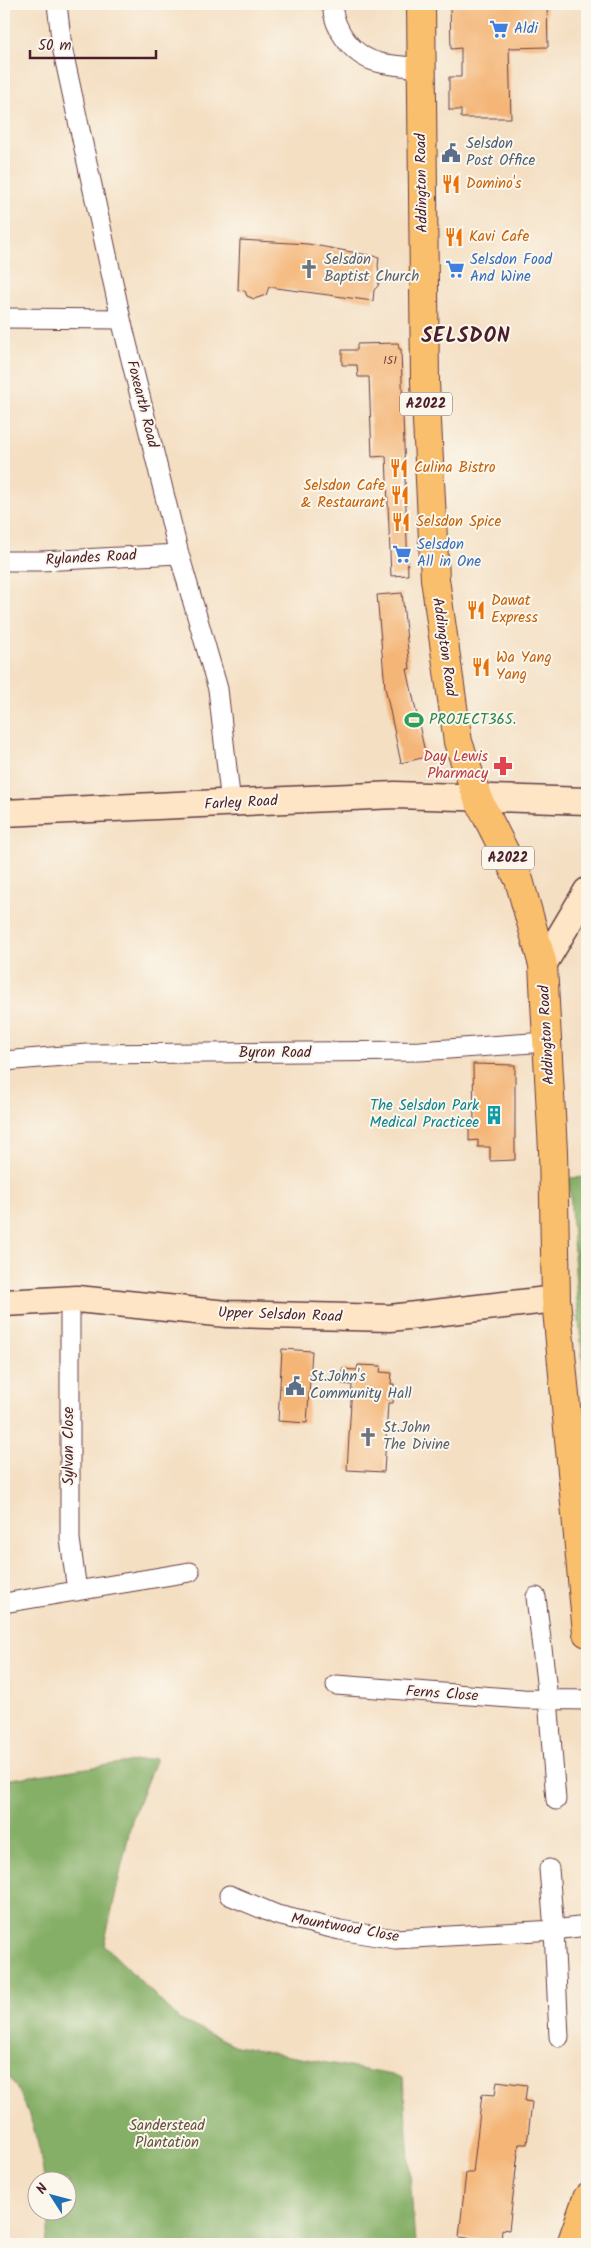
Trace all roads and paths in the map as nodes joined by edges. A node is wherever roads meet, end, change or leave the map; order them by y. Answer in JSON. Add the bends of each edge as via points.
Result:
{"nodes":[{"id":1,"x":56,"y":4,"type":"edge"},
{"id":2,"x":332,"y":4,"type":"edge"},
{"id":3,"x":420,"y":4,"type":"edge"},
{"id":4,"x":420,"y":68,"type":"junction"},
{"id":5,"x":4,"y":318,"type":"edge"},
{"id":6,"x":121,"y":319,"type":"junction"},
{"id":7,"x":179,"y":554,"type":"junction"},
{"id":8,"x":4,"y":561,"type":"edge"},
{"id":9,"x":478,"y":799,"type":"junction"},
{"id":10,"x":587,"y":801,"type":"edge"},
{"id":11,"x":231,"y":804,"type":"junction"},
{"id":12,"x":4,"y":813,"type":"edge"},
{"id":13,"x":587,"y":891,"type":"edge"},
{"id":14,"x":543,"y":965,"type":"junction"},
{"id":15,"x":546,"y":1042,"type":"junction"},
{"id":16,"x":4,"y":1061,"type":"edge"},
{"id":17,"x":556,"y":1299,"type":"junction"},
{"id":18,"x":70,"y":1300,"type":"junction"},
{"id":19,"x":4,"y":1304,"type":"edge"},
{"id":20,"x":190,"y":1572,"type":"dead end"},
{"id":21,"x":77,"y":1591,"type":"junction"},
{"id":22,"x":536,"y":1597,"type":"dead end"},
{"id":23,"x":4,"y":1603,"type":"edge"},
{"id":24,"x":587,"y":1633,"type":"edge"},
{"id":25,"x":336,"y":1685,"type":"dead end"},
{"id":26,"x":548,"y":1699,"type":"junction"},
{"id":27,"x":587,"y":1700,"type":"edge"},
{"id":28,"x":556,"y":1800,"type":"dead end"},
{"id":29,"x":549,"y":1869,"type":"dead end"},
{"id":30,"x":229,"y":1895,"type":"dead end"},
{"id":31,"x":587,"y":1926,"type":"edge"},
{"id":32,"x":554,"y":1930,"type":"junction"},
{"id":33,"x":559,"y":2037,"type":"dead end"},
{"id":34,"x":587,"y":2198,"type":"edge"},
{"id":35,"x":571,"y":2244,"type":"edge"}],
"edges":[{"from":1,"to":6,"type":"street","name":"Foxearth Road","via":[[62,47]]},
{"from":2,"to":4,"type":"street","via":[[341,31],[358,52],[381,63]]},
{"from":3,"to":4,"type":"main road","name":"Addington Road","number":"A2022"},
{"from":4,"to":9,"type":"main road","name":"Addington Road","number":"A2022","via":[[425,382],[435,579],[458,742]]},
{"from":5,"to":6,"type":"street"},
{"from":6,"to":7,"type":"street","name":"Foxearth Road"},
{"from":7,"to":8,"type":"street","name":"Rylandes Road"},
{"from":7,"to":11,"type":"street","name":"Foxearth Road","via":[[218,689]]},
{"from":9,"to":10,"type":"street","name":"Farley Road"},
{"from":9,"to":11,"type":"street","name":"Farley Road","via":[[395,795]]},
{"from":9,"to":14,"type":"main road","name":"Addington Road","number":"A2022","via":[[519,880]]},
{"from":11,"to":12,"type":"street","name":"Farley Road"},
{"from":13,"to":14,"type":"street"},
{"from":14,"to":15,"type":"main road","name":"Addington Road","number":"A2022"},
{"from":15,"to":16,"type":"street","name":"Byron Road","via":[[420,1051],[87,1054]]},
{"from":15,"to":17,"type":"main road","name":"Addington Road","number":"A2022","via":[[553,1151]]},
{"from":17,"to":18,"type":"street","name":"Upper Selsdon Road","via":[[390,1318],[227,1314]]},
{"from":17,"to":24,"type":"main road","name":"Addington Road","number":"A2022"},
{"from":18,"to":19,"type":"street","name":"Upper Selsdon Road"},
{"from":18,"to":21,"type":"street","name":"Sylvan Close","via":[[70,1539]]},
{"from":20,"to":21,"type":"street"},
{"from":21,"to":23,"type":"street"},
{"from":22,"to":26,"type":"street"},
{"from":25,"to":26,"type":"street","name":"Ferns Close"},
{"from":26,"to":27,"type":"street","name":"Ferns Close"},
{"from":26,"to":28,"type":"street"},
{"from":29,"to":32,"type":"street"},
{"from":30,"to":32,"type":"street","name":"Mountwood Close","via":[[277,1915],[396,1939]]},
{"from":31,"to":32,"type":"street","name":"Mountwood Close"},
{"from":32,"to":33,"type":"street"},
{"from":34,"to":35,"type":"main road"}]}
